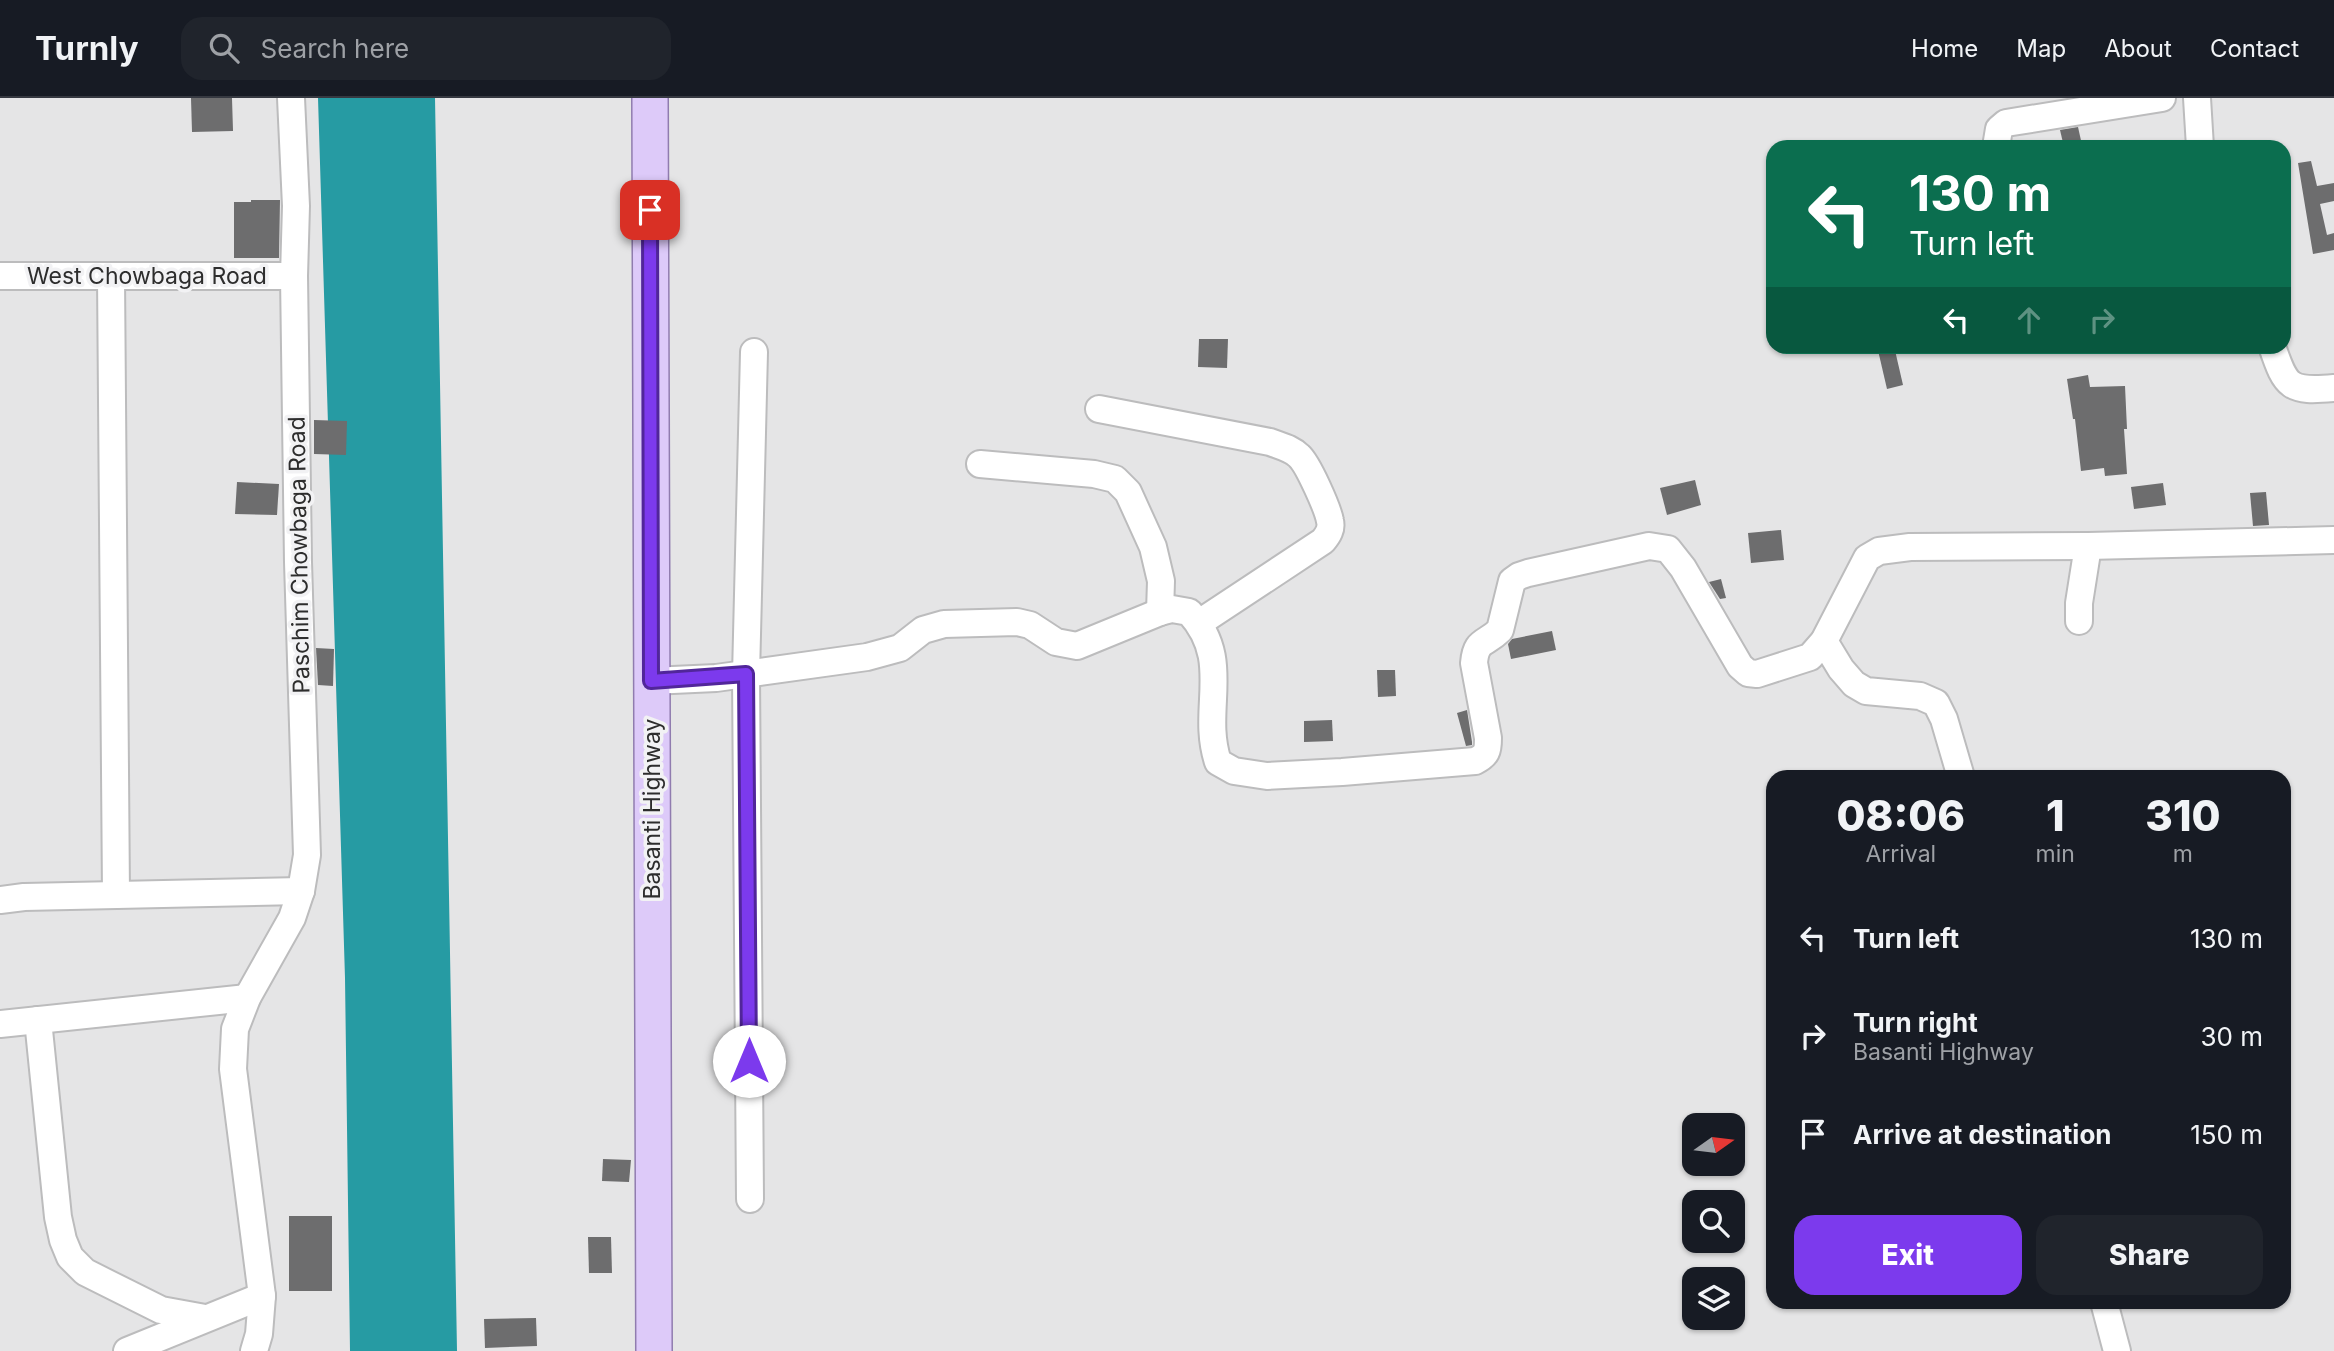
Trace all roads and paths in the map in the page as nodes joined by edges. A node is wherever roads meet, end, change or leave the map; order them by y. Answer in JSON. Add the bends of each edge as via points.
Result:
{"nodes":[{"id":1,"x":291,"y":98,"type":"edge"},
{"id":2,"x":650,"y":98,"type":"edge"},
{"id":3,"x":2162,"y":98,"type":"edge"},
{"id":4,"x":2197,"y":98,"type":"edge"},
{"id":5,"x":1997,"y":140,"type":"edge"},
{"id":6,"x":2200,"y":140,"type":"edge"},
{"id":7,"x":0,"y":276,"type":"edge"},
{"id":8,"x":111,"y":276,"type":"junction"},
{"id":9,"x":294,"y":276,"type":"junction"},
{"id":10,"x":754,"y":352,"type":"dead end"},
{"id":11,"x":2275,"y":354,"type":"edge"},
{"id":12,"x":2334,"y":388,"type":"edge"},
{"id":13,"x":1098,"y":409,"type":"dead end"},
{"id":14,"x":980,"y":464,"type":"dead end"},
{"id":15,"x":2334,"y":540,"type":"edge"},
{"id":16,"x":2088,"y":547,"type":"junction"},
{"id":17,"x":1160,"y":612,"type":"junction"},
{"id":18,"x":2079,"y":621,"type":"dead end"},
{"id":19,"x":1203,"y":630,"type":"junction"},
{"id":20,"x":1824,"y":642,"type":"junction"},
{"id":21,"x":753,"y":674,"type":"junction"},
{"id":22,"x":664,"y":681,"type":"junction"},
{"id":23,"x":1959,"y":770,"type":"edge"},
{"id":24,"x":301,"y":891,"type":"junction"},
{"id":25,"x":116,"y":895,"type":"junction"},
{"id":26,"x":0,"y":900,"type":"edge"},
{"id":27,"x":247,"y":998,"type":"junction"},
{"id":28,"x":38,"y":1020,"type":"junction"},
{"id":29,"x":0,"y":1024,"type":"edge"},
{"id":30,"x":750,"y":1199,"type":"dead end"},
{"id":31,"x":262,"y":1296,"type":"junction"},
{"id":32,"x":2106,"y":1309,"type":"edge"},
{"id":33,"x":205,"y":1318,"type":"junction"},
{"id":34,"x":127,"y":1351,"type":"edge"},
{"id":35,"x":254,"y":1351,"type":"edge"},
{"id":36,"x":654,"y":1351,"type":"edge"},
{"id":37,"x":2118,"y":1351,"type":"edge"}],
"edges":[{"from":1,"to":9,"type":"street","name":"Paschim Chowbaga Road"},
{"from":2,"to":22,"type":"main road","name":"Basanti Highway"},
{"from":3,"to":5,"type":"street","via":[[2006,123],[1998,129]]},
{"from":4,"to":6,"type":"street"},
{"from":7,"to":8,"type":"street","name":"West Chowbaga Road"},
{"from":8,"to":9,"type":"street","name":"West Chowbaga Road"},
{"from":8,"to":25,"type":"street"},
{"from":9,"to":24,"type":"street","name":"Paschim Chowbaga Road","via":[[307,855]]},
{"from":10,"to":21,"type":"street"},
{"from":11,"to":12,"type":"street","via":[[2292,386],[2306,391]]},
{"from":13,"to":19,"type":"street","via":[[1270,442],[1295,453],[1310,474],[1330,522],[1323,541]]},
{"from":14,"to":17,"type":"street","via":[[1115,479],[1128,492],[1153,547],[1161,581]]},
{"from":15,"to":16,"type":"street"},
{"from":16,"to":18,"type":"street"},
{"from":16,"to":20,"type":"street","via":[[1879,551],[1867,558]]},
{"from":17,"to":19,"type":"street","via":[[1189,612]]},
{"from":17,"to":21,"type":"street","via":[[1077,646],[1056,642],[1017,622],[944,624],[923,630],[885,653]]},
{"from":19,"to":20,"type":"street","via":[[1215,678],[1212,744],[1218,762],[1234,771],[1267,776],[1484,757],[1488,738],[1475,651],[1500,630],[1513,582],[1528,573],[1658,546],[1676,557],[1748,673],[1810,657]]},
{"from":20,"to":23,"type":"street","via":[[1841,669],[1866,691],[1920,696],[1936,703]]},
{"from":21,"to":22,"type":"street"},
{"from":21,"to":30,"type":"street"},
{"from":22,"to":36,"type":"main road","name":"Basanti Highway"},
{"from":24,"to":25,"type":"street"},
{"from":24,"to":27,"type":"street","name":"Paschim Chowbaga Road","via":[[280,943]]},
{"from":25,"to":26,"type":"street"},
{"from":27,"to":28,"type":"street"},
{"from":27,"to":31,"type":"street","name":"Paschim Chowbaga Road","via":[[235,1029],[233,1069]]},
{"from":28,"to":29,"type":"street"},
{"from":28,"to":33,"type":"street","via":[[58,1216],[71,1257],[85,1272],[161,1310]]},
{"from":31,"to":33,"type":"street"},
{"from":31,"to":35,"type":"street","name":"Paschim Chowbaga Road"},
{"from":32,"to":37,"type":"street"},
{"from":33,"to":34,"type":"street"}]}
